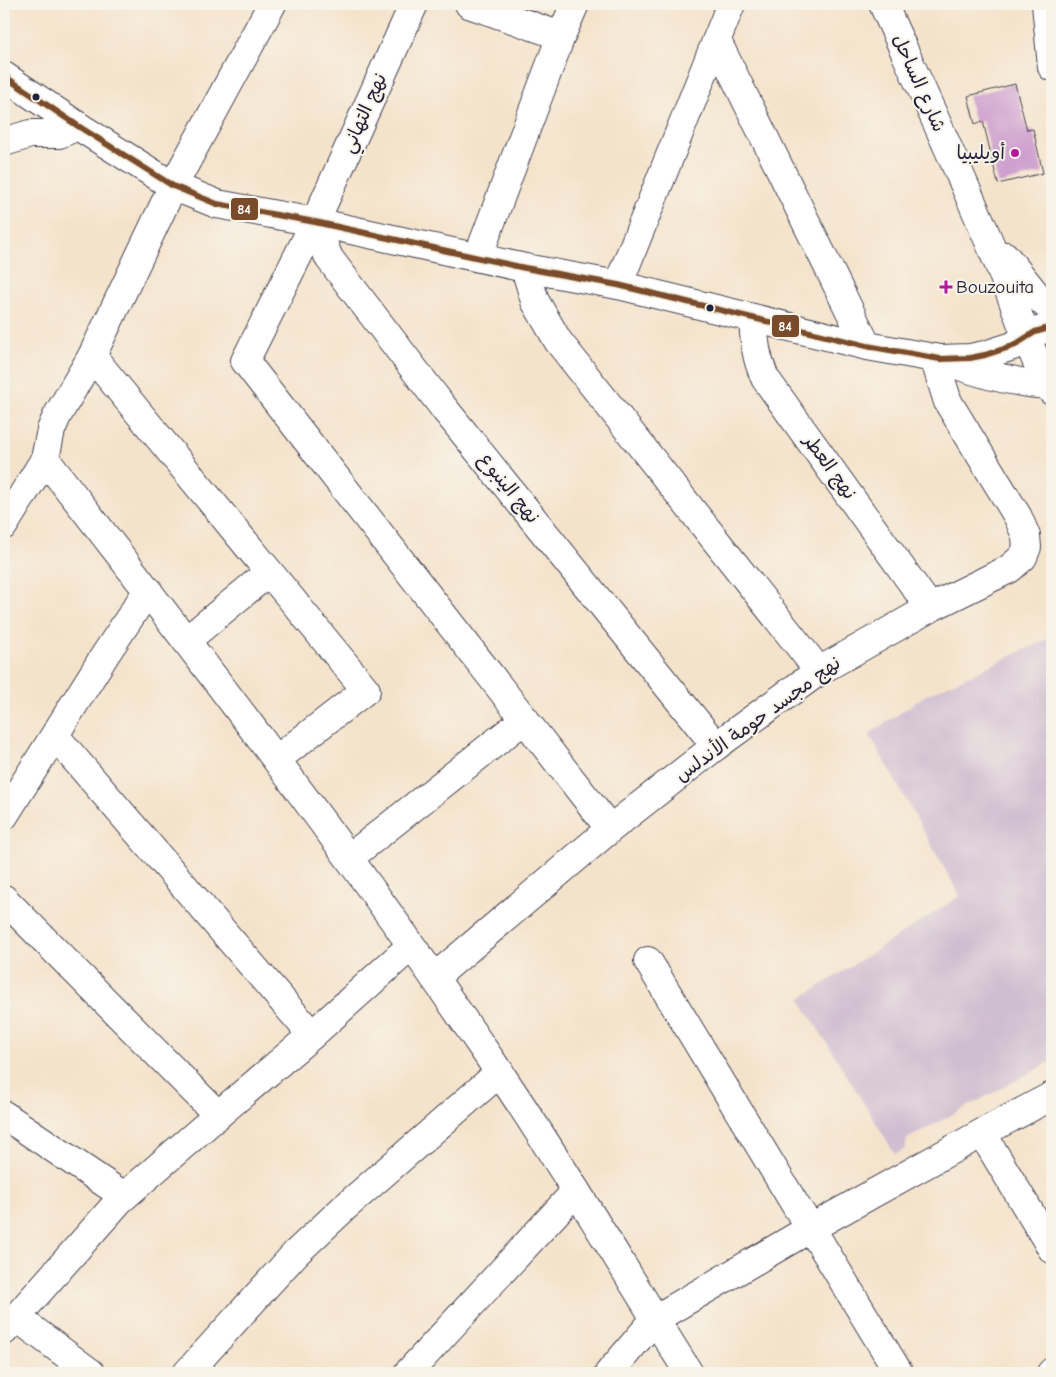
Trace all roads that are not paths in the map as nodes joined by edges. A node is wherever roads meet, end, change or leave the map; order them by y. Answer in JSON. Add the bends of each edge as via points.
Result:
{"nodes":[{"id":1,"x":272,"y":4,"type":"edge"},
{"id":2,"x":414,"y":4,"type":"edge"},
{"id":3,"x":469,"y":4,"type":"edge"},
{"id":4,"x":574,"y":4,"type":"edge"},
{"id":5,"x":730,"y":4,"type":"edge"},
{"id":6,"x":883,"y":4,"type":"edge"},
{"id":7,"x":1046,"y":4,"type":"edge"},
{"id":8,"x":561,"y":36,"type":"junction"},
{"id":9,"x":717,"y":41,"type":"junction"},
{"id":10,"x":1052,"y":67,"type":"edge"},
{"id":11,"x":4,"y":76,"type":"edge"},
{"id":12,"x":78,"y":126,"type":"junction"},
{"id":13,"x":4,"y":142,"type":"edge"},
{"id":14,"x":173,"y":186,"type":"junction"},
{"id":15,"x":979,"y":217,"type":"junction"},
{"id":16,"x":315,"y":222,"type":"junction"},
{"id":17,"x":478,"y":258,"type":"junction"},
{"id":18,"x":525,"y":268,"type":"junction"},
{"id":19,"x":618,"y":285,"type":"junction"},
{"id":20,"x":1052,"y":310,"type":"edge"},
{"id":21,"x":753,"y":318,"type":"junction"},
{"id":22,"x":1052,"y":327,"type":"edge"},
{"id":23,"x":1026,"y":338,"type":"junction"},
{"id":24,"x":867,"y":346,"type":"junction"},
{"id":25,"x":92,"y":356,"type":"junction"},
{"id":26,"x":937,"y":359,"type":"junction"},
{"id":27,"x":1051,"y":387,"type":"edge"},
{"id":28,"x":45,"y":459,"type":"junction"},
{"id":29,"x":4,"y":525,"type":"edge"},
{"id":30,"x":269,"y":572,"type":"junction"},
{"id":31,"x":148,"y":590,"type":"junction"},
{"id":32,"x":930,"y":608,"type":"junction"},
{"id":33,"x":187,"y":640,"type":"junction"},
{"id":34,"x":819,"y":671,"type":"junction"},
{"id":35,"x":525,"y":719,"type":"junction"},
{"id":36,"x":55,"y":736,"type":"junction"},
{"id":37,"x":716,"y":746,"type":"junction"},
{"id":38,"x":277,"y":759,"type":"junction"},
{"id":39,"x":4,"y":816,"type":"edge"},
{"id":40,"x":610,"y":829,"type":"junction"},
{"id":41,"x":349,"y":858,"type":"junction"},
{"id":42,"x":4,"y":898,"type":"edge"},
{"id":43,"x":411,"y":946,"type":"junction"},
{"id":44,"x":648,"y":961,"type":"dead end"},
{"id":45,"x":435,"y":977,"type":"junction"},
{"id":46,"x":312,"y":1035,"type":"junction"},
{"id":47,"x":500,"y":1072,"type":"junction"},
{"id":48,"x":1052,"y":1096,"type":"edge"},
{"id":49,"x":218,"y":1114,"type":"junction"},
{"id":50,"x":4,"y":1115,"type":"edge"},
{"id":51,"x":982,"y":1133,"type":"junction"},
{"id":52,"x":576,"y":1191,"type":"junction"},
{"id":53,"x":124,"y":1196,"type":"junction"},
{"id":54,"x":811,"y":1228,"type":"junction"},
{"id":55,"x":1052,"y":1249,"type":"edge"},
{"id":56,"x":655,"y":1319,"type":"junction"},
{"id":57,"x":10,"y":1324,"type":"edge"},
{"id":58,"x":91,"y":1373,"type":"edge"},
{"id":59,"x":187,"y":1373,"type":"edge"},
{"id":60,"x":408,"y":1373,"type":"edge"},
{"id":61,"x":609,"y":1373,"type":"edge"},
{"id":62,"x":689,"y":1373,"type":"edge"},
{"id":63,"x":900,"y":1373,"type":"edge"}],
"edges":[{"from":1,"to":14,"type":"street"},
{"from":2,"to":16,"type":"street","name":"نهج التهاني"},
{"from":3,"to":8,"type":"street"},
{"from":4,"to":8,"type":"street"},
{"from":5,"to":9,"type":"street"},
{"from":6,"to":15,"type":"street","name":"شارع الساحل"},
{"from":7,"to":10,"type":"street"},
{"from":8,"to":17,"type":"street"},
{"from":9,"to":19,"type":"street"},
{"from":9,"to":24,"type":"street"},
{"from":11,"to":12,"type":"street"},
{"from":12,"to":13,"type":"street","via":[[59,134],[30,134]]},
{"from":12,"to":14,"type":"street"},
{"from":14,"to":16,"type":"street","via":[[218,204]]},
{"from":14,"to":25,"type":"street"},
{"from":15,"to":20,"type":"street","name":"شارع الساحل","via":[[1011,264]]},
{"from":15,"to":23,"type":"street","name":"شارع الساحل"},
{"from":16,"to":17,"type":"street"},
{"from":16,"to":35,"type":"street","name":"نهج التهاني","via":[[245,361]]},
{"from":16,"to":37,"type":"street","name":"نهج الينبوع","via":[[335,266],[443,407]]},
{"from":17,"to":18,"type":"street"},
{"from":18,"to":19,"type":"street"},
{"from":18,"to":34,"type":"street","via":[[535,301],[558,341]]},
{"from":19,"to":21,"type":"street"},
{"from":21,"to":24,"type":"street"},
{"from":21,"to":32,"type":"street","name":"نهج العطر","via":[[754,345],[765,378]]},
{"from":22,"to":23,"type":"street"},
{"from":23,"to":26,"type":"street","via":[[985,355]]},
{"from":23,"to":27,"type":"street","name":"شارع الساحل"},
{"from":24,"to":26,"type":"street"},
{"from":25,"to":28,"type":"street","via":[[57,416]]},
{"from":25,"to":30,"type":"street"},
{"from":26,"to":27,"type":"street","via":[[1001,379]]},
{"from":26,"to":32,"type":"street","name":"نهج مجسد حومة الأندلس","via":[[948,402],[1018,517],[1027,547],[1023,558],[1009,569]]},
{"from":28,"to":29,"type":"street"},
{"from":28,"to":31,"type":"street"},
{"from":30,"to":33,"type":"street"},
{"from":30,"to":38,"type":"street","via":[[366,690]]},
{"from":31,"to":33,"type":"street"},
{"from":31,"to":36,"type":"street"},
{"from":32,"to":34,"type":"street","name":"نهج مجسد حومة الأندلس"},
{"from":33,"to":38,"type":"street"},
{"from":34,"to":37,"type":"street","name":"نهج مجسد حومة الأندلس"},
{"from":35,"to":40,"type":"street"},
{"from":35,"to":41,"type":"street"},
{"from":36,"to":39,"type":"street"},
{"from":36,"to":46,"type":"street"},
{"from":37,"to":40,"type":"street","name":"نهج مجسد حومة الأندلس"},
{"from":38,"to":41,"type":"street"},
{"from":40,"to":45,"type":"street","name":"نهج مجسد حومة الأندلس"},
{"from":41,"to":43,"type":"street"},
{"from":42,"to":49,"type":"street"},
{"from":43,"to":45,"type":"street"},
{"from":43,"to":46,"type":"street"},
{"from":44,"to":54,"type":"street"},
{"from":45,"to":47,"type":"street"},
{"from":46,"to":49,"type":"street"},
{"from":47,"to":52,"type":"street"},
{"from":47,"to":59,"type":"street","via":[[296,1253]]},
{"from":48,"to":51,"type":"street"},
{"from":49,"to":53,"type":"street"},
{"from":50,"to":53,"type":"street"},
{"from":51,"to":54,"type":"street"},
{"from":51,"to":55,"type":"street"},
{"from":52,"to":56,"type":"street"},
{"from":52,"to":60,"type":"street"},
{"from":53,"to":57,"type":"street"},
{"from":54,"to":56,"type":"street"},
{"from":54,"to":63,"type":"street"},
{"from":56,"to":61,"type":"street"},
{"from":56,"to":62,"type":"street"},
{"from":57,"to":58,"type":"street"}]}
